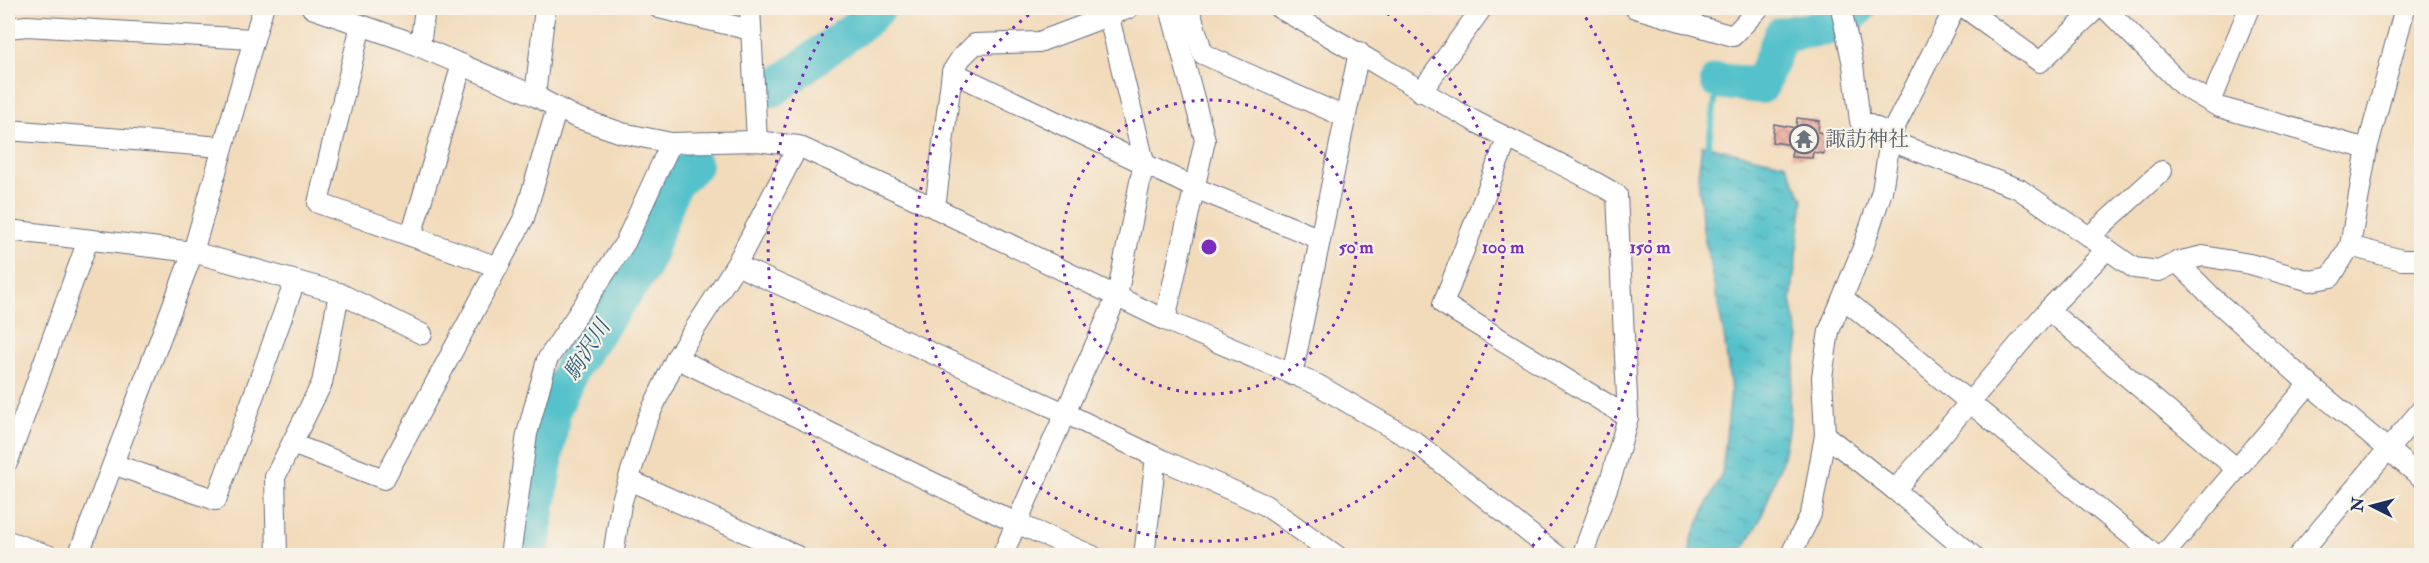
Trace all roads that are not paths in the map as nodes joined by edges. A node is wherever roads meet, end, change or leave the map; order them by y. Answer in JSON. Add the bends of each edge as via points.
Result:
{"nodes":[{"id":1,"x":263,"y":8,"type":"edge"},
{"id":2,"x":312,"y":8,"type":"edge"},
{"id":3,"x":425,"y":8,"type":"edge"},
{"id":4,"x":545,"y":8,"type":"edge"},
{"id":5,"x":659,"y":8,"type":"edge"},
{"id":6,"x":750,"y":8,"type":"edge"},
{"id":7,"x":1129,"y":8,"type":"edge"},
{"id":8,"x":1170,"y":8,"type":"edge"},
{"id":9,"x":1189,"y":8,"type":"edge"},
{"id":10,"x":1279,"y":8,"type":"edge"},
{"id":11,"x":1482,"y":8,"type":"edge"},
{"id":12,"x":1635,"y":8,"type":"edge"},
{"id":13,"x":1759,"y":8,"type":"edge"},
{"id":14,"x":1955,"y":8,"type":"edge"},
{"id":15,"x":1965,"y":8,"type":"edge"},
{"id":16,"x":2097,"y":8,"type":"edge"},
{"id":17,"x":2105,"y":8,"type":"edge"},
{"id":18,"x":2249,"y":8,"type":"edge"},
{"id":19,"x":2405,"y":8,"type":"edge"},
{"id":20,"x":1109,"y":17,"type":"junction"},
{"id":21,"x":1844,"y":17,"type":"edge"},
{"id":22,"x":361,"y":25,"type":"junction"},
{"id":23,"x":8,"y":28,"type":"edge"},
{"id":24,"x":752,"y":30,"type":"junction"},
{"id":25,"x":252,"y":39,"type":"junction"},
{"id":26,"x":420,"y":46,"type":"junction"},
{"id":27,"x":1359,"y":52,"type":"junction"},
{"id":28,"x":462,"y":64,"type":"junction"},
{"id":29,"x":952,"y":72,"type":"junction"},
{"id":30,"x":1421,"y":92,"type":"junction"},
{"id":31,"x":535,"y":96,"type":"junction"},
{"id":32,"x":2211,"y":102,"type":"junction"},
{"id":33,"x":557,"y":108,"type":"junction"},
{"id":34,"x":1345,"y":117,"type":"junction"},
{"id":35,"x":8,"y":130,"type":"edge"},
{"id":36,"x":1507,"y":138,"type":"junction"},
{"id":37,"x":1890,"y":138,"type":"junction"},
{"id":38,"x":758,"y":141,"type":"junction"},
{"id":39,"x":671,"y":143,"type":"junction"},
{"id":40,"x":798,"y":146,"type":"junction"},
{"id":41,"x":222,"y":147,"type":"junction"},
{"id":42,"x":2367,"y":149,"type":"junction"},
{"id":43,"x":1144,"y":162,"type":"junction"},
{"id":44,"x":2162,"y":171,"type":"dead end"},
{"id":45,"x":1195,"y":188,"type":"junction"},
{"id":46,"x":935,"y":208,"type":"junction"},
{"id":47,"x":8,"y":230,"type":"edge"},
{"id":48,"x":411,"y":236,"type":"junction"},
{"id":49,"x":2089,"y":237,"type":"junction"},
{"id":50,"x":1320,"y":239,"type":"junction"},
{"id":51,"x":88,"y":240,"type":"junction"},
{"id":52,"x":2350,"y":246,"type":"junction"},
{"id":53,"x":2107,"y":249,"type":"junction"},
{"id":54,"x":193,"y":252,"type":"junction"},
{"id":55,"x":2421,"y":260,"type":"edge"},
{"id":56,"x":2177,"y":262,"type":"junction"},
{"id":57,"x":736,"y":265,"type":"junction"},
{"id":58,"x":498,"y":267,"type":"junction"},
{"id":59,"x":295,"y":281,"type":"junction"},
{"id":60,"x":339,"y":293,"type":"junction"},
{"id":61,"x":1117,"y":296,"type":"junction"},
{"id":62,"x":1844,"y":298,"type":"junction"},
{"id":63,"x":2048,"y":310,"type":"junction"},
{"id":64,"x":1165,"y":320,"type":"junction"},
{"id":65,"x":422,"y":334,"type":"dead end"},
{"id":66,"x":676,"y":358,"type":"junction"},
{"id":67,"x":1292,"y":375,"type":"junction"},
{"id":68,"x":2309,"y":384,"type":"junction"},
{"id":69,"x":1970,"y":403,"type":"junction"},
{"id":70,"x":2421,"y":409,"type":"edge"},
{"id":71,"x":1065,"y":413,"type":"junction"},
{"id":72,"x":1628,"y":417,"type":"junction"},
{"id":73,"x":1825,"y":435,"type":"junction"},
{"id":74,"x":292,"y":444,"type":"junction"},
{"id":75,"x":2387,"y":449,"type":"junction"},
{"id":76,"x":1156,"y":457,"type":"junction"},
{"id":77,"x":8,"y":461,"type":"edge"},
{"id":78,"x":112,"y":465,"type":"junction"},
{"id":79,"x":2237,"y":469,"type":"junction"},
{"id":80,"x":2421,"y":478,"type":"edge"},
{"id":81,"x":629,"y":480,"type":"junction"},
{"id":82,"x":1895,"y":490,"type":"junction"},
{"id":83,"x":1016,"y":523,"type":"junction"},
{"id":84,"x":8,"y":541,"type":"edge"},
{"id":85,"x":50,"y":555,"type":"edge"},
{"id":86,"x":78,"y":555,"type":"edge"},
{"id":87,"x":277,"y":555,"type":"edge"},
{"id":88,"x":510,"y":555,"type":"edge"},
{"id":89,"x":613,"y":555,"type":"edge"},
{"id":90,"x":797,"y":555,"type":"edge"},
{"id":91,"x":1002,"y":555,"type":"edge"},
{"id":92,"x":1093,"y":555,"type":"edge"},
{"id":93,"x":1144,"y":555,"type":"edge"},
{"id":94,"x":1337,"y":555,"type":"edge"},
{"id":95,"x":1558,"y":555,"type":"edge"},
{"id":96,"x":1582,"y":555,"type":"edge"},
{"id":97,"x":1790,"y":555,"type":"edge"},
{"id":98,"x":1973,"y":555,"type":"edge"},
{"id":99,"x":2156,"y":555,"type":"edge"},
{"id":100,"x":2163,"y":555,"type":"edge"},
{"id":101,"x":2298,"y":555,"type":"edge"}],
"edges":[{"from":1,"to":25,"type":"street"},
{"from":2,"to":22,"type":"street"},
{"from":3,"to":26,"type":"street"},
{"from":4,"to":31,"type":"street"},
{"from":5,"to":24,"type":"street"},
{"from":6,"to":24,"type":"street"},
{"from":7,"to":20,"type":"street"},
{"from":8,"to":45,"type":"street","via":[[1205,140]]},
{"from":9,"to":34,"type":"street","via":[[1203,54]]},
{"from":10,"to":27,"type":"street"},
{"from":11,"to":30,"type":"street"},
{"from":12,"to":13,"type":"street","via":[[1733,36]]},
{"from":14,"to":37,"type":"street"},
{"from":15,"to":16,"type":"street","via":[[2040,62]]},
{"from":17,"to":32,"type":"street","via":[[2183,86]]},
{"from":18,"to":32,"type":"street"},
{"from":19,"to":42,"type":"street"},
{"from":20,"to":29,"type":"street","via":[[1039,42],[975,44]]},
{"from":20,"to":43,"type":"street"},
{"from":21,"to":37,"type":"street","via":[[1860,121]]},
{"from":22,"to":26,"type":"street"},
{"from":22,"to":48,"type":"street","via":[[318,203]]},
{"from":23,"to":25,"type":"street"},
{"from":24,"to":38,"type":"street"},
{"from":25,"to":41,"type":"street"},
{"from":26,"to":28,"type":"street"},
{"from":27,"to":30,"type":"street"},
{"from":27,"to":34,"type":"street"},
{"from":28,"to":31,"type":"street"},
{"from":28,"to":48,"type":"street"},
{"from":29,"to":43,"type":"street"},
{"from":29,"to":46,"type":"street"},
{"from":30,"to":36,"type":"street"},
{"from":31,"to":33,"type":"street"},
{"from":32,"to":42,"type":"street"},
{"from":33,"to":39,"type":"street","via":[[622,133]]},
{"from":33,"to":58,"type":"street","via":[[524,218]]},
{"from":34,"to":50,"type":"street"},
{"from":35,"to":41,"type":"street"},
{"from":36,"to":72,"type":"street","via":[[1585,175],[1617,195]]},
{"from":36,"to":72,"type":"street","via":[[1443,304]]},
{"from":37,"to":49,"type":"street","via":[[2019,189]]},
{"from":37,"to":62,"type":"street","via":[[1882,191]]},
{"from":38,"to":39,"type":"street"},
{"from":38,"to":40,"type":"street"},
{"from":39,"to":88,"type":"street","via":[[625,243],[547,360],[527,434]]},
{"from":40,"to":46,"type":"street"},
{"from":40,"to":57,"type":"street"},
{"from":41,"to":54,"type":"street"},
{"from":42,"to":52,"type":"street"},
{"from":43,"to":45,"type":"street"},
{"from":43,"to":61,"type":"street"},
{"from":44,"to":49,"type":"street"},
{"from":45,"to":50,"type":"street"},
{"from":45,"to":64,"type":"street"},
{"from":46,"to":61,"type":"street"},
{"from":47,"to":51,"type":"street"},
{"from":48,"to":58,"type":"street"},
{"from":49,"to":53,"type":"street"},
{"from":50,"to":67,"type":"street"},
{"from":51,"to":54,"type":"street"},
{"from":51,"to":77,"type":"street"},
{"from":52,"to":55,"type":"street","via":[[2402,260]]},
{"from":52,"to":56,"type":"street","via":[[2331,277],[2310,281],[2203,256]]},
{"from":53,"to":56,"type":"street","via":[[2134,268],[2159,271]]},
{"from":53,"to":63,"type":"street"},
{"from":54,"to":59,"type":"street"},
{"from":54,"to":78,"type":"street"},
{"from":56,"to":68,"type":"street"},
{"from":57,"to":66,"type":"street"},
{"from":57,"to":71,"type":"street"},
{"from":58,"to":74,"type":"street","via":[[384,479]]},
{"from":59,"to":60,"type":"street"},
{"from":59,"to":78,"type":"street","via":[[216,500]]},
{"from":60,"to":65,"type":"street"},
{"from":60,"to":74,"type":"street","via":[[322,383]]},
{"from":61,"to":64,"type":"street"},
{"from":61,"to":71,"type":"street"},
{"from":62,"to":69,"type":"street"},
{"from":62,"to":73,"type":"street","via":[[1829,331],[1822,377]]},
{"from":63,"to":69,"type":"street"},
{"from":63,"to":79,"type":"street"},
{"from":64,"to":67,"type":"street"},
{"from":66,"to":81,"type":"street","via":[[647,420]]},
{"from":66,"to":83,"type":"street"},
{"from":67,"to":95,"type":"street","via":[[1318,385],[1414,441]]},
{"from":68,"to":75,"type":"street"},
{"from":68,"to":79,"type":"street"},
{"from":69,"to":82,"type":"street"},
{"from":69,"to":99,"type":"street"},
{"from":70,"to":75,"type":"street"},
{"from":71,"to":76,"type":"street"},
{"from":71,"to":83,"type":"street"},
{"from":72,"to":96,"type":"street","via":[[1612,475]]},
{"from":73,"to":82,"type":"street"},
{"from":73,"to":97,"type":"street","via":[[1810,514]]},
{"from":74,"to":87,"type":"street","via":[[275,477]]},
{"from":75,"to":80,"type":"street"},
{"from":75,"to":101,"type":"street"},
{"from":76,"to":93,"type":"street"},
{"from":76,"to":94,"type":"street","via":[[1265,505]]},
{"from":78,"to":86,"type":"street"},
{"from":79,"to":100,"type":"street"},
{"from":81,"to":89,"type":"street"},
{"from":81,"to":90,"type":"street"},
{"from":82,"to":98,"type":"street"},
{"from":83,"to":91,"type":"street"},
{"from":83,"to":92,"type":"street"},
{"from":84,"to":85,"type":"street"}]}
